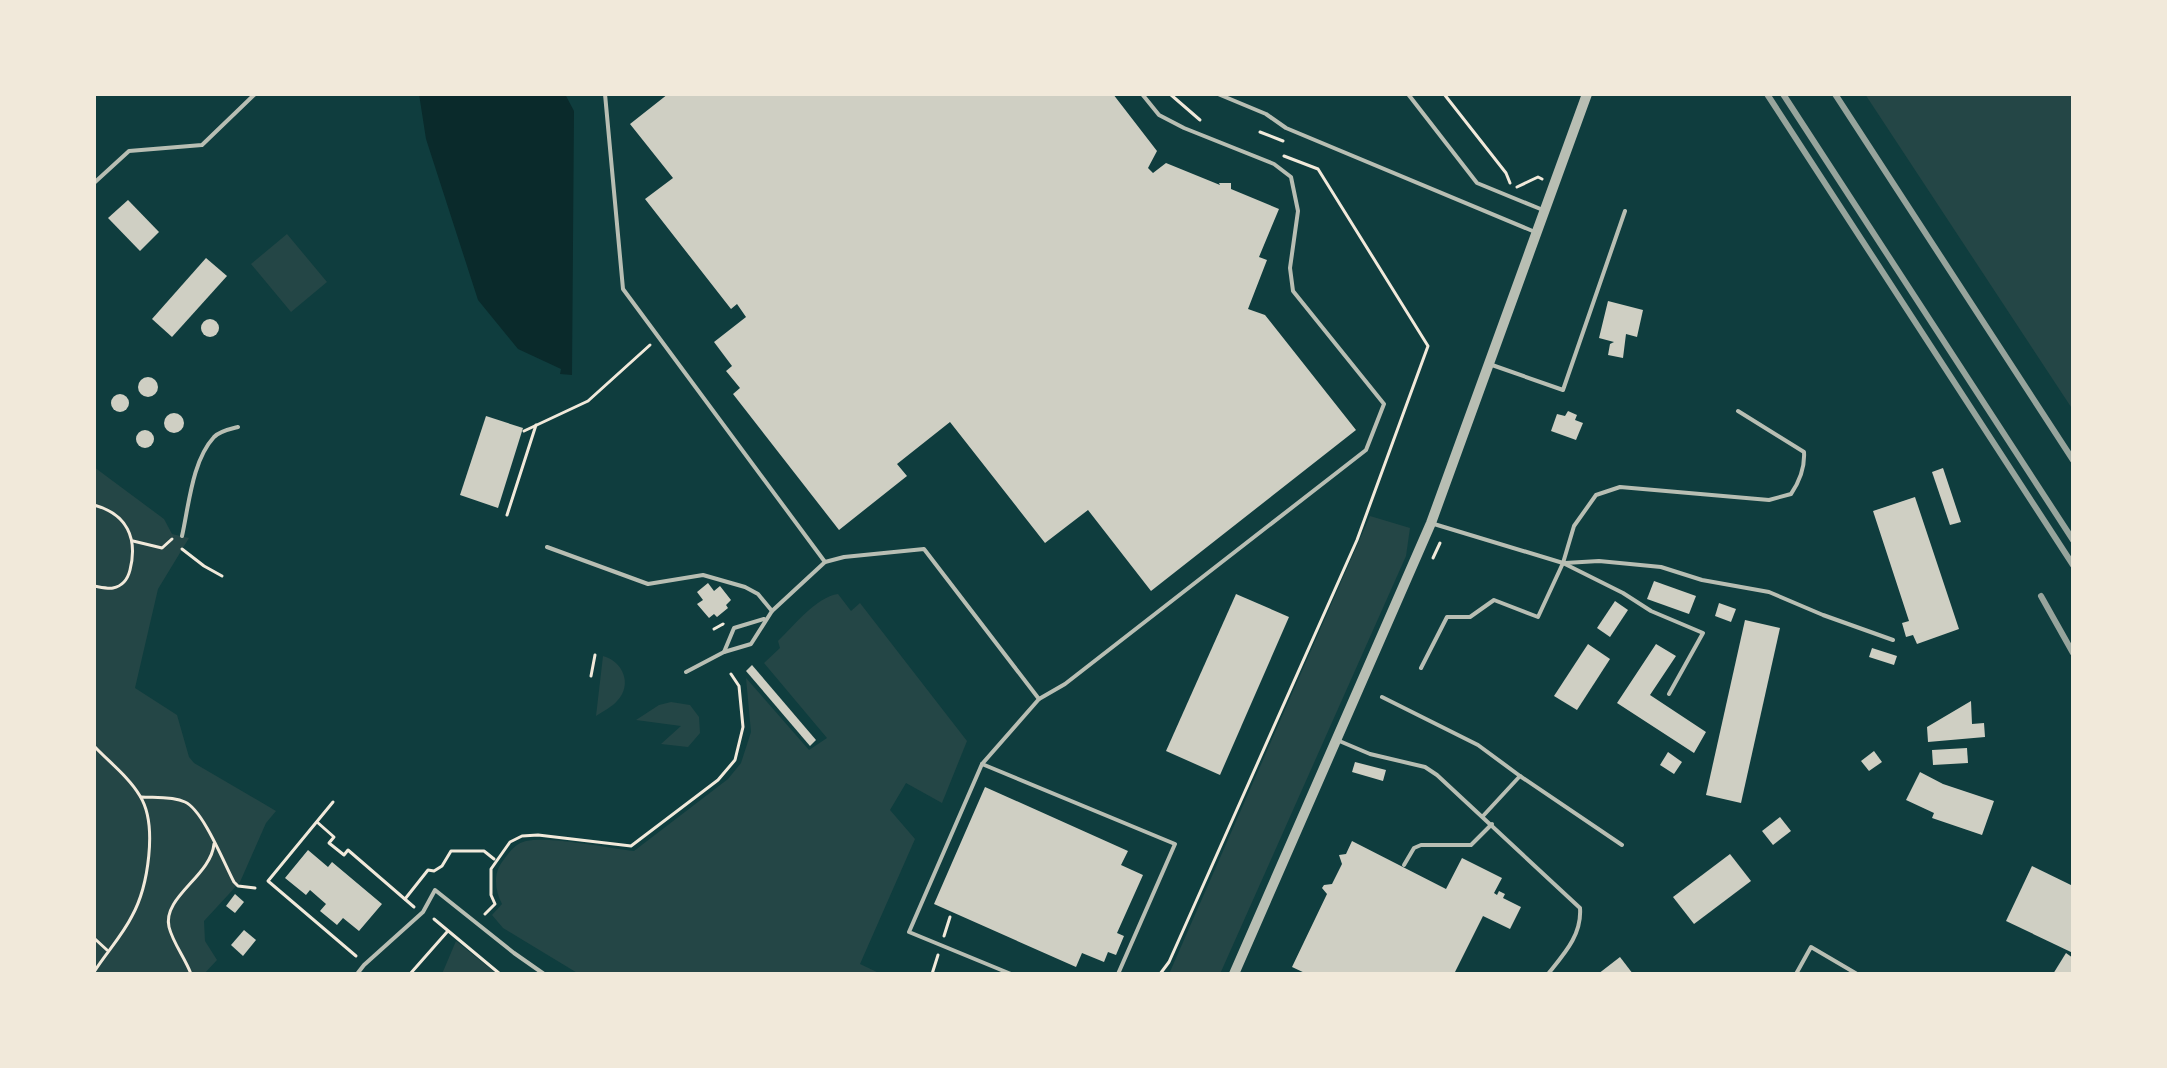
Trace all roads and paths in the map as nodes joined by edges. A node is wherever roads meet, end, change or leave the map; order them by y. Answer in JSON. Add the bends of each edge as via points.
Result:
{"nodes":[{"id":1,"x":255,"y":94,"type":"edge"},
{"id":2,"x":605,"y":94,"type":"edge"},
{"id":3,"x":1142,"y":94,"type":"edge"},
{"id":4,"x":1218,"y":94,"type":"edge"},
{"id":5,"x":1408,"y":94,"type":"edge"},
{"id":6,"x":1444,"y":94,"type":"edge"},
{"id":7,"x":1587,"y":94,"type":"edge"},
{"id":8,"x":1545,"y":181,"type":"dead end"},
{"id":9,"x":94,"y":183,"type":"edge"},
{"id":10,"x":1545,"y":211,"type":"junction"},
{"id":11,"x":1625,"y":211,"type":"dead end"},
{"id":12,"x":1537,"y":233,"type":"junction"},
{"id":13,"x":659,"y":337,"type":"junction"},
{"id":14,"x":1490,"y":364,"type":"junction"},
{"id":15,"x":1738,"y":411,"type":"dead end"},
{"id":16,"x":536,"y":425,"type":"junction"},
{"id":17,"x":238,"y":427,"type":"dead end"},
{"id":18,"x":524,"y":431,"type":"dead end"},
{"id":19,"x":94,"y":505,"type":"edge"},
{"id":20,"x":507,"y":515,"type":"dead end"},
{"id":21,"x":1431,"y":523,"type":"junction"},
{"id":22,"x":175,"y":535,"type":"dead end"},
{"id":23,"x":182,"y":536,"type":"dead end"},
{"id":24,"x":133,"y":541,"type":"junction"},
{"id":25,"x":547,"y":547,"type":"dead end"},
{"id":26,"x":182,"y":549,"type":"dead end"},
{"id":27,"x":825,"y":562,"type":"junction"},
{"id":28,"x":1563,"y":563,"type":"junction"},
{"id":29,"x":222,"y":576,"type":"dead end"},
{"id":30,"x":94,"y":586,"type":"edge"},
{"id":31,"x":772,"y":611,"type":"junction"},
{"id":32,"x":765,"y":619,"type":"junction"},
{"id":33,"x":1893,"y":640,"type":"dead end"},
{"id":34,"x":724,"y":652,"type":"junction"},
{"id":35,"x":595,"y":655,"type":"dead end"},
{"id":36,"x":1421,"y":668,"type":"dead end"},
{"id":37,"x":686,"y":672,"type":"dead end"},
{"id":38,"x":731,"y":674,"type":"dead end"},
{"id":39,"x":591,"y":676,"type":"dead end"},
{"id":40,"x":1669,"y":694,"type":"dead end"},
{"id":41,"x":1382,"y":697,"type":"dead end"},
{"id":42,"x":1039,"y":699,"type":"junction"},
{"id":43,"x":1337,"y":740,"type":"junction"},
{"id":44,"x":94,"y":746,"type":"edge"},
{"id":45,"x":982,"y":764,"type":"junction"},
{"id":46,"x":1520,"y":776,"type":"junction"},
{"id":47,"x":141,"y":797,"type":"junction"},
{"id":48,"x":333,"y":802,"type":"dead end"},
{"id":49,"x":1483,"y":816,"type":"junction"},
{"id":50,"x":317,"y":822,"type":"junction"},
{"id":51,"x":1492,"y":824,"type":"junction"},
{"id":52,"x":214,"y":844,"type":"junction"},
{"id":53,"x":1622,"y":845,"type":"dead end"},
{"id":54,"x":495,"y":860,"type":"junction"},
{"id":55,"x":1404,"y":865,"type":"dead end"},
{"id":56,"x":255,"y":888,"type":"dead end"},
{"id":57,"x":405,"y":899,"type":"junction"},
{"id":58,"x":423,"y":912,"type":"junction"},
{"id":59,"x":485,"y":914,"type":"dead end"},
{"id":60,"x":449,"y":931,"type":"junction"},
{"id":61,"x":95,"y":939,"type":"edge"},
{"id":62,"x":108,"y":951,"type":"junction"},
{"id":63,"x":364,"y":965,"type":"junction"},
{"id":64,"x":94,"y":972,"type":"edge"},
{"id":65,"x":191,"y":974,"type":"edge"},
{"id":66,"x":357,"y":974,"type":"edge"},
{"id":67,"x":410,"y":974,"type":"edge"},
{"id":68,"x":500,"y":974,"type":"edge"},
{"id":69,"x":544,"y":974,"type":"edge"},
{"id":70,"x":1011,"y":974,"type":"edge"},
{"id":71,"x":1118,"y":974,"type":"edge"},
{"id":72,"x":1234,"y":974,"type":"edge"},
{"id":73,"x":1548,"y":974,"type":"edge"},
{"id":74,"x":1796,"y":974,"type":"edge"},
{"id":75,"x":1857,"y":974,"type":"edge"}],
"edges":[{"from":1,"to":9,"type":"lane","via":[[202,145],[129,151]]},
{"from":2,"to":13,"type":"lane","via":[[623,289]]},
{"from":3,"to":42,"type":"lane","via":[[1159,115],[1274,164],[1291,177],[1298,211],[1290,268],[1293,291],[1384,404],[1366,450]]},
{"from":4,"to":12,"type":"lane","via":[[1286,128]]},
{"from":5,"to":10,"type":"lane","via":[[1477,183]]},
{"from":6,"to":8,"type":"path","via":[[1506,173],[1512,189],[1538,177]]},
{"from":7,"to":10,"type":"street"},
{"from":10,"to":12,"type":"street"},
{"from":11,"to":14,"type":"lane","via":[[1563,390]]},
{"from":12,"to":14,"type":"street"},
{"from":13,"to":16,"type":"path","via":[[588,401]]},
{"from":13,"to":27,"type":"lane"},
{"from":14,"to":21,"type":"street"},
{"from":15,"to":28,"type":"lane","via":[[1804,452],[1799,483],[1791,494],[1769,500],[1620,487],[1596,495],[1574,526]]},
{"from":16,"to":18,"type":"path"},
{"from":16,"to":20,"type":"path"},
{"from":17,"to":23,"type":"lane","via":[[215,435],[204,453]]},
{"from":19,"to":24,"type":"path","via":[[117,515]]},
{"from":21,"to":28,"type":"lane"},
{"from":21,"to":43,"type":"street"},
{"from":22,"to":24,"type":"path","via":[[162,548]]},
{"from":24,"to":30,"type":"path","via":[[125,581],[111,588]]},
{"from":25,"to":31,"type":"lane","via":[[648,584],[703,575],[745,587]]},
{"from":26,"to":29,"type":"path"},
{"from":27,"to":31,"type":"lane"},
{"from":27,"to":42,"type":"lane","via":[[924,549]]},
{"from":28,"to":33,"type":"lane","via":[[1661,567],[1769,592]]},
{"from":28,"to":36,"type":"lane","via":[[1538,617],[1494,600],[1470,617],[1447,617]]},
{"from":28,"to":40,"type":"lane","via":[[1703,633]]},
{"from":31,"to":32,"type":"lane"},
{"from":32,"to":34,"type":"lane","via":[[751,644]]},
{"from":32,"to":34,"type":"lane","via":[[734,628]]},
{"from":34,"to":37,"type":"lane"},
{"from":35,"to":39,"type":"path"},
{"from":38,"to":54,"type":"path","via":[[739,686],[742,737],[735,760],[718,780],[631,846],[530,834],[510,842]]},
{"from":41,"to":46,"type":"lane","via":[[1478,745]]},
{"from":42,"to":45,"type":"lane"},
{"from":43,"to":49,"type":"lane","via":[[1425,767]]},
{"from":43,"to":72,"type":"street"},
{"from":44,"to":47,"type":"path"},
{"from":45,"to":70,"type":"lane","via":[[909,932]]},
{"from":45,"to":71,"type":"lane","via":[[1175,844]]},
{"from":46,"to":49,"type":"lane"},
{"from":46,"to":53,"type":"lane"},
{"from":47,"to":52,"type":"path","via":[[191,805]]},
{"from":47,"to":62,"type":"path","via":[[148,819],[148,867],[133,914]]},
{"from":48,"to":50,"type":"path"},
{"from":49,"to":51,"type":"lane"},
{"from":50,"to":57,"type":"path","via":[[334,837],[329,843],[344,855],[348,850]]},
{"from":50,"to":63,"type":"path","via":[[268,881]]},
{"from":51,"to":55,"type":"lane","via":[[1471,845],[1414,848]]},
{"from":51,"to":73,"type":"lane","via":[[1580,908],[1576,934]]},
{"from":52,"to":56,"type":"path","via":[[234,882]]},
{"from":52,"to":65,"type":"path","via":[[204,870],[169,912],[169,926]]},
{"from":54,"to":57,"type":"path","via":[[484,851],[451,851]]},
{"from":54,"to":59,"type":"path","via":[[490,877],[495,904]]},
{"from":57,"to":58,"type":"path"},
{"from":58,"to":60,"type":"path"},
{"from":58,"to":63,"type":"lane"},
{"from":58,"to":69,"type":"lane","via":[[435,890]]},
{"from":60,"to":67,"type":"path"},
{"from":60,"to":68,"type":"path"},
{"from":61,"to":62,"type":"path"},
{"from":62,"to":64,"type":"path"},
{"from":63,"to":66,"type":"lane"},
{"from":74,"to":75,"type":"lane","via":[[1811,947]]}]}
